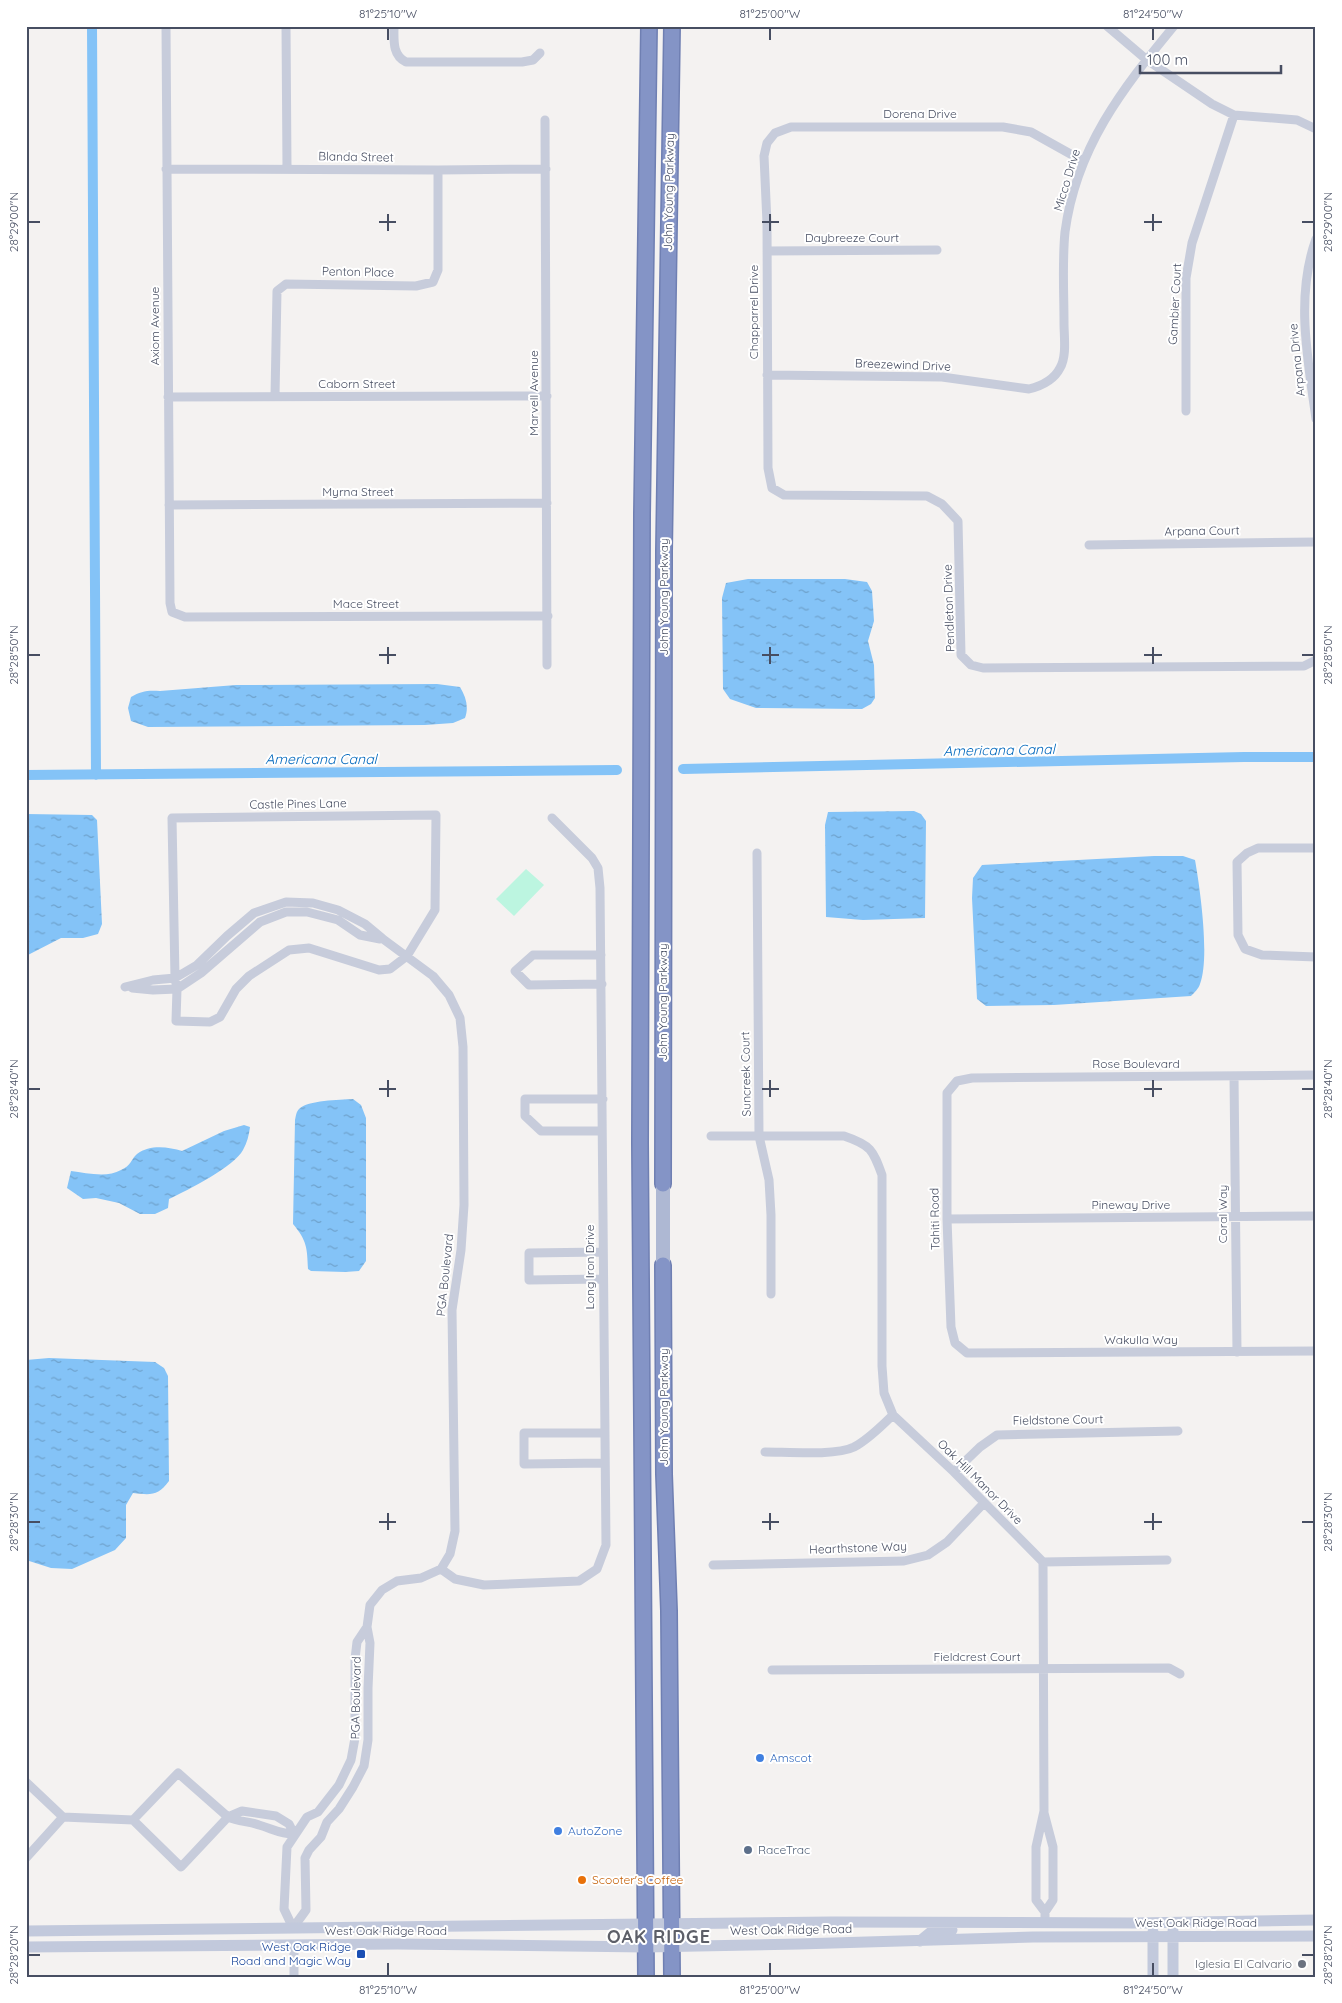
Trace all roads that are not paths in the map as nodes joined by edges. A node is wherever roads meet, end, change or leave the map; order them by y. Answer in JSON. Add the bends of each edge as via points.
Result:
{"nodes":[{"id":1,"x":166,"y":26,"type":"edge"},
{"id":2,"x":286,"y":26,"type":"edge"},
{"id":3,"x":394,"y":26,"type":"edge"},
{"id":4,"x":649,"y":26,"type":"edge"},
{"id":5,"x":672,"y":26,"type":"edge"},
{"id":6,"x":1106,"y":26,"type":"edge"},
{"id":7,"x":1174,"y":26,"type":"edge"},
{"id":8,"x":540,"y":53,"type":"dead end"},
{"id":9,"x":1146,"y":60,"type":"junction"},
{"id":10,"x":1234,"y":115,"type":"junction"},
{"id":11,"x":545,"y":120,"type":"dead end"},
{"id":12,"x":1316,"y":129,"type":"edge"},
{"id":13,"x":764,"y":156,"type":"joint"},
{"id":14,"x":1083,"y":161,"type":"junction"},
{"id":15,"x":287,"y":168,"type":"junction"},
{"id":16,"x":166,"y":169,"type":"junction"},
{"id":17,"x":546,"y":169,"type":"junction"},
{"id":18,"x":438,"y":170,"type":"junction"},
{"id":19,"x":1316,"y":239,"type":"edge"},
{"id":20,"x":937,"y":250,"type":"dead end"},
{"id":21,"x":767,"y":251,"type":"junction"},
{"id":22,"x":1060,"y":368,"type":"joint"},
{"id":23,"x":767,"y":375,"type":"junction"},
{"id":24,"x":168,"y":396,"type":"junction"},
{"id":25,"x":275,"y":396,"type":"junction"},
{"id":26,"x":547,"y":396,"type":"junction"},
{"id":27,"x":1186,"y":411,"type":"dead end"},
{"id":28,"x":1316,"y":419,"type":"edge"},
{"id":29,"x":768,"y":468,"type":"joint"},
{"id":30,"x":547,"y":503,"type":"junction"},
{"id":31,"x":169,"y":505,"type":"junction"},
{"id":32,"x":642,"y":514,"type":"junction"},
{"id":33,"x":1316,"y":542,"type":"edge"},
{"id":34,"x":1089,"y":545,"type":"dead end"},
{"id":35,"x":664,"y":551,"type":"junction"},
{"id":36,"x":548,"y":616,"type":"junction"},
{"id":37,"x":185,"y":618,"type":"joint"},
{"id":38,"x":1316,"y":660,"type":"edge"},
{"id":39,"x":547,"y":666,"type":"dead end"},
{"id":40,"x":552,"y":818,"type":"dead end"},
{"id":41,"x":1316,"y":848,"type":"edge"},
{"id":42,"x":757,"y":853,"type":"dead end"},
{"id":43,"x":383,"y":939,"type":"junction"},
{"id":44,"x":601,"y":954,"type":"junction"},
{"id":45,"x":407,"y":956,"type":"junction"},
{"id":46,"x":1316,"y":957,"type":"edge"},
{"id":47,"x":175,"y":978,"type":"junction"},
{"id":48,"x":602,"y":984,"type":"junction"},
{"id":49,"x":177,"y":989,"type":"junction"},
{"id":50,"x":1316,"y":1075,"type":"edge"},
{"id":51,"x":1234,"y":1076,"type":"junction"},
{"id":52,"x":956,"y":1081,"type":"joint"},
{"id":53,"x":602,"y":1099,"type":"junction"},
{"id":54,"x":602,"y":1131,"type":"junction"},
{"id":55,"x":711,"y":1136,"type":"dead end"},
{"id":56,"x":759,"y":1136,"type":"junction"},
{"id":57,"x":640,"y":1143,"type":"junction"},
{"id":58,"x":663,"y":1184,"type":"junction"},
{"id":59,"x":1236,"y":1216,"type":"junction"},
{"id":60,"x":1316,"y":1216,"type":"edge"},
{"id":61,"x":947,"y":1219,"type":"junction"},
{"id":62,"x":603,"y":1252,"type":"junction"},
{"id":63,"x":663,"y":1265,"type":"joint"},
{"id":64,"x":603,"y":1279,"type":"junction"},
{"id":65,"x":771,"y":1294,"type":"dead end"},
{"id":66,"x":1316,"y":1351,"type":"edge"},
{"id":67,"x":1237,"y":1352,"type":"junction"},
{"id":68,"x":967,"y":1353,"type":"joint"},
{"id":69,"x":894,"y":1415,"type":"junction"},
{"id":70,"x":1178,"y":1430,"type":"dead end"},
{"id":71,"x":604,"y":1433,"type":"junction"},
{"id":72,"x":765,"y":1452,"type":"dead end"},
{"id":73,"x":604,"y":1463,"type":"junction"},
{"id":74,"x":954,"y":1472,"type":"junction"},
{"id":75,"x":984,"y":1503,"type":"junction"},
{"id":76,"x":1167,"y":1560,"type":"dead end"},
{"id":77,"x":1043,"y":1562,"type":"junction"},
{"id":78,"x":713,"y":1565,"type":"dead end"},
{"id":79,"x":441,"y":1569,"type":"junction"},
{"id":80,"x":367,"y":1628,"type":"junction"},
{"id":81,"x":1043,"y":1669,"type":"junction"},
{"id":82,"x":772,"y":1670,"type":"dead end"},
{"id":83,"x":1180,"y":1674,"type":"dead end"},
{"id":84,"x":26,"y":1782,"type":"edge"},
{"id":85,"x":1044,"y":1811,"type":"junction"},
{"id":86,"x":64,"y":1817,"type":"junction"},
{"id":87,"x":228,"y":1817,"type":"junction"},
{"id":88,"x":133,"y":1820,"type":"junction"},
{"id":89,"x":294,"y":1834,"type":"junction"},
{"id":90,"x":26,"y":1858,"type":"edge"},
{"id":91,"x":1045,"y":1918,"type":"junction"},
{"id":92,"x":1316,"y":1920,"type":"edge"},
{"id":93,"x":1173,"y":1922,"type":"junction"},
{"id":94,"x":1152,"y":1923,"type":"junction"},
{"id":95,"x":645,"y":1925,"type":"junction"},
{"id":96,"x":672,"y":1925,"type":"junction"},
{"id":97,"x":293,"y":1928,"type":"junction"},
{"id":98,"x":120,"y":1930,"type":"junction"},
{"id":99,"x":26,"y":1931,"type":"edge"},
{"id":100,"x":1316,"y":1936,"type":"edge"},
{"id":101,"x":1153,"y":1937,"type":"junction"},
{"id":102,"x":1173,"y":1938,"type":"junction"},
{"id":103,"x":26,"y":1940,"type":"edge"},
{"id":104,"x":920,"y":1941,"type":"junction"},
{"id":105,"x":294,"y":1945,"type":"junction"},
{"id":106,"x":672,"y":1946,"type":"junction"},
{"id":107,"x":26,"y":1947,"type":"edge"},
{"id":108,"x":646,"y":1947,"type":"junction"},
{"id":109,"x":294,"y":1977,"type":"edge"},
{"id":110,"x":646,"y":1977,"type":"edge"},
{"id":111,"x":672,"y":1977,"type":"edge"},
{"id":112,"x":1153,"y":1977,"type":"edge"},
{"id":113,"x":1174,"y":1977,"type":"edge"}],
"edges":[{"from":1,"to":16,"type":"street","name":"Axiom Avenue"},
{"from":2,"to":15,"type":"street"},
{"from":3,"to":8,"type":"street","via":[[395,51],[406,62],[522,62],[533,60]]},
{"from":4,"to":32,"type":"highway","name":"John Young Parkway"},
{"from":5,"to":35,"type":"highway","name":"John Young Parkway"},
{"from":6,"to":9,"type":"street"},
{"from":7,"to":9,"type":"street","name":"Micco Drive"},
{"from":9,"to":10,"type":"street","via":[[1189,90]]},
{"from":9,"to":14,"type":"street","name":"Micco Drive","via":[[1110,109]]},
{"from":10,"to":12,"type":"street","via":[[1297,120]]},
{"from":10,"to":27,"type":"street","name":"Gambier Court","via":[[1192,244],[1185,320]]},
{"from":11,"to":17,"type":"street","name":"Marvell Avenue"},
{"from":13,"to":14,"type":"street","name":"Dorena Drive","via":[[767,143],[775,133],[791,127],[1003,127],[1031,132]]},
{"from":13,"to":21,"type":"street","name":"Chapparrel Drive"},
{"from":14,"to":22,"type":"street","name":"Micco Drive","via":[[1066,231],[1064,350]]},
{"from":15,"to":16,"type":"street","name":"Blanda Street"},
{"from":15,"to":18,"type":"street","name":"Blanda Street"},
{"from":16,"to":24,"type":"street","name":"Axiom Avenue"},
{"from":17,"to":18,"type":"street","name":"Blanda Street"},
{"from":17,"to":26,"type":"street","name":"Marvell Avenue"},
{"from":18,"to":25,"type":"street","name":"Penton Place","via":[[438,270],[434,282],[416,286],[286,284],[277,291]]},
{"from":19,"to":28,"type":"street","name":"Arpana Drive","via":[[1306,276],[1304,331]]},
{"from":20,"to":21,"type":"street","name":"Daybreeze Court"},
{"from":21,"to":23,"type":"street","name":"Chapparrel Drive"},
{"from":22,"to":23,"type":"street","name":"Breezewind Drive","via":[[1046,382],[1029,389],[942,377]]},
{"from":23,"to":29,"type":"street","name":"Chapparrel Drive"},
{"from":24,"to":25,"type":"street","name":"Caborn Street"},
{"from":24,"to":31,"type":"street","name":"Axiom Avenue"},
{"from":25,"to":26,"type":"street","name":"Caborn Street"},
{"from":26,"to":30,"type":"street","name":"Marvell Avenue"},
{"from":29,"to":38,"type":"street","name":"Pendleton Drive","via":[[772,488],[784,495],[927,496],[942,504],[958,521],[961,655],[971,665],[983,668],[1304,666]]},
{"from":30,"to":31,"type":"street","name":"Myrna Street"},
{"from":30,"to":36,"type":"street","name":"Marvell Avenue"},
{"from":31,"to":37,"type":"street","name":"Axiom Avenue","via":[[170,604],[172,612]]},
{"from":32,"to":35,"type":"highway","via":[[652,540]]},
{"from":32,"to":57,"type":"highway","name":"John Young Parkway"},
{"from":33,"to":34,"type":"street","name":"Arpana Court"},
{"from":35,"to":58,"type":"highway","name":"John Young Parkway"},
{"from":36,"to":37,"type":"street","name":"Mace Street"},
{"from":36,"to":39,"type":"street","name":"Marvell Avenue"},
{"from":40,"to":44,"type":"street","name":"Long Iron Drive","via":[[598,868]]},
{"from":41,"to":46,"type":"street","via":[[1258,848],[1237,862],[1238,935],[1245,949],[1262,955]]},
{"from":42,"to":56,"type":"street","name":"Suncreek Court"},
{"from":43,"to":45,"type":"street","name":"PGA Boulevard"},
{"from":43,"to":47,"type":"street","name":"PGA Boulevard","via":[[365,924],[338,910],[313,903],[286,902],[254,913],[197,965]]},
{"from":43,"to":49,"type":"street","name":"PGA Boulevard","via":[[360,935],[338,920],[307,912],[286,912],[260,922]]},
{"from":44,"to":48,"type":"street","name":"Long Iron Drive"},
{"from":44,"to":48,"type":"street","via":[[533,954],[515,971],[528,985]]},
{"from":45,"to":47,"type":"street","name":"Castle Pines Lane","via":[[435,910],[436,815],[172,818]]},
{"from":45,"to":49,"type":"street","via":[[390,969],[379,970],[309,948],[289,950],[249,976],[236,989],[220,1017],[210,1022],[176,1020]]},
{"from":45,"to":79,"type":"street","name":"PGA Boulevard","via":[[434,976],[449,995],[460,1018],[463,1048],[464,1205],[452,1310],[455,1531],[450,1554]]},
{"from":47,"to":49,"type":"street"},
{"from":47,"to":49,"type":"street","name":"PGA Boulevard","via":[[125,988]]},
{"from":48,"to":53,"type":"street","name":"Long Iron Drive"},
{"from":50,"to":51,"type":"street","name":"Rose Boulevard"},
{"from":51,"to":52,"type":"street","name":"Rose Boulevard","via":[[972,1078]]},
{"from":51,"to":59,"type":"street","name":"Coral Way"},
{"from":52,"to":61,"type":"street","name":"Tahiti Road","via":[[947,1093]]},
{"from":53,"to":54,"type":"street","name":"Long Iron Drive"},
{"from":53,"to":54,"type":"street","via":[[524,1099],[524,1116],[541,1131]]},
{"from":54,"to":62,"type":"street","name":"Long Iron Drive"},
{"from":55,"to":56,"type":"street"},
{"from":56,"to":65,"type":"street","name":"Suncreek Court","via":[[771,1215]]},
{"from":56,"to":69,"type":"street","name":"Oak Hill Manor Drive","via":[[844,1136],[863,1142],[875,1155],[882,1175],[882,1366],[884,1393]]},
{"from":57,"to":58,"type":"highway","via":[[653,1158]]},
{"from":57,"to":95,"type":"highway","name":"John Young Parkway"},
{"from":58,"to":63,"type":"main road","name":"John Young Parkway"},
{"from":59,"to":60,"type":"street","name":"Pineway Drive"},
{"from":59,"to":61,"type":"street","name":"Pineway Drive"},
{"from":59,"to":67,"type":"street","name":"Coral Way"},
{"from":61,"to":68,"type":"street","name":"Tahiti Road","via":[[951,1327],[955,1343]]},
{"from":62,"to":64,"type":"street","name":"Long Iron Drive"},
{"from":62,"to":64,"type":"street","via":[[529,1253],[530,1280]]},
{"from":63,"to":96,"type":"highway","name":"John Young Parkway"},
{"from":64,"to":71,"type":"street","name":"Long Iron Drive"},
{"from":66,"to":67,"type":"street","name":"Wakulla Way"},
{"from":67,"to":68,"type":"street","name":"Wakulla Way"},
{"from":69,"to":72,"type":"street","via":[[868,1439],[852,1448],[830,1452]]},
{"from":69,"to":74,"type":"street","name":"Oak Hill Manor Drive"},
{"from":70,"to":74,"type":"street","name":"Fieldstone Court","via":[[997,1435]]},
{"from":71,"to":73,"type":"street","name":"Long Iron Drive"},
{"from":71,"to":73,"type":"street","via":[[524,1433],[524,1464]]},
{"from":73,"to":79,"type":"street","name":"Long Iron Drive","via":[[606,1545],[597,1569],[579,1582],[484,1585],[455,1579]]},
{"from":74,"to":75,"type":"street","name":"Oak Hill Manor Drive"},
{"from":75,"to":77,"type":"street","name":"Oak Hill Manor Drive"},
{"from":75,"to":78,"type":"street","name":"Hearthstone Way","via":[[947,1542],[928,1555],[904,1561]]},
{"from":76,"to":77,"type":"street"},
{"from":77,"to":81,"type":"street"},
{"from":79,"to":80,"type":"street","name":"PGA Boulevard","via":[[420,1578],[397,1582],[382,1590],[370,1605]]},
{"from":80,"to":89,"type":"street","name":"PGA Boulevard","via":[[357,1642],[356,1738],[351,1760],[339,1785],[318,1812],[307,1817]]},
{"from":80,"to":97,"type":"street","name":"PGA Boulevard","via":[[370,1643],[368,1740],[364,1766],[344,1802],[327,1822],[321,1837],[308,1850],[305,1858],[306,1910]]},
{"from":81,"to":82,"type":"street","name":"Fieldcrest Court"},
{"from":81,"to":83,"type":"street","name":"Fieldcrest Court","via":[[1169,1668]]},
{"from":81,"to":85,"type":"street"},
{"from":84,"to":86,"type":"street"},
{"from":85,"to":91,"type":"street","via":[[1053,1847],[1053,1900]]},
{"from":85,"to":91,"type":"street","via":[[1036,1847],[1036,1900]]},
{"from":86,"to":88,"type":"street"},
{"from":86,"to":90,"type":"street"},
{"from":87,"to":88,"type":"street","via":[[178,1773]]},
{"from":87,"to":88,"type":"street","via":[[180,1867]]},
{"from":87,"to":89,"type":"street","via":[[282,1834]]},
{"from":87,"to":89,"type":"street","via":[[242,1810],[276,1816],[289,1824]]},
{"from":89,"to":97,"type":"street","name":"PGA Boulevard","via":[[287,1846],[284,1909]]},
{"from":91,"to":94,"type":"street","name":"West Oak Ridge Road"},
{"from":91,"to":96,"type":"street","name":"West Oak Ridge Road"},
{"from":91,"to":104,"type":"street","via":[[1033,1928],[941,1930],[931,1932]]},
{"from":92,"to":93,"type":"street","name":"West Oak Ridge Road"},
{"from":93,"to":94,"type":"street","name":"West Oak Ridge Road"},
{"from":93,"to":102,"type":"street"},
{"from":94,"to":101,"type":"street"},
{"from":95,"to":96,"type":"street","name":"West Oak Ridge Road"},
{"from":95,"to":97,"type":"street","name":"West Oak Ridge Road"},
{"from":95,"to":108,"type":"highway","name":"John Young Parkway"},
{"from":96,"to":106,"type":"highway","name":"John Young Parkway"},
{"from":97,"to":98,"type":"street","name":"West Oak Ridge Road"},
{"from":97,"to":105,"type":"street"},
{"from":98,"to":99,"type":"street","name":"West Oak Ridge Road"},
{"from":98,"to":103,"type":"street","via":[[88,1940]]},
{"from":100,"to":102,"type":"street","name":"West Oak Ridge Road"},
{"from":101,"to":102,"type":"street","name":"West Oak Ridge Road"},
{"from":101,"to":104,"type":"street","name":"West Oak Ridge Road"},
{"from":101,"to":112,"type":"street"},
{"from":102,"to":113,"type":"street"},
{"from":104,"to":106,"type":"street","name":"West Oak Ridge Road"},
{"from":105,"to":107,"type":"street","name":"West Oak Ridge Road"},
{"from":105,"to":108,"type":"street","name":"West Oak Ridge Road"},
{"from":105,"to":109,"type":"street"},
{"from":106,"to":108,"type":"street","name":"West Oak Ridge Road"},
{"from":106,"to":111,"type":"highway","name":"John Young Parkway"},
{"from":108,"to":110,"type":"highway","name":"John Young Parkway"}]}
